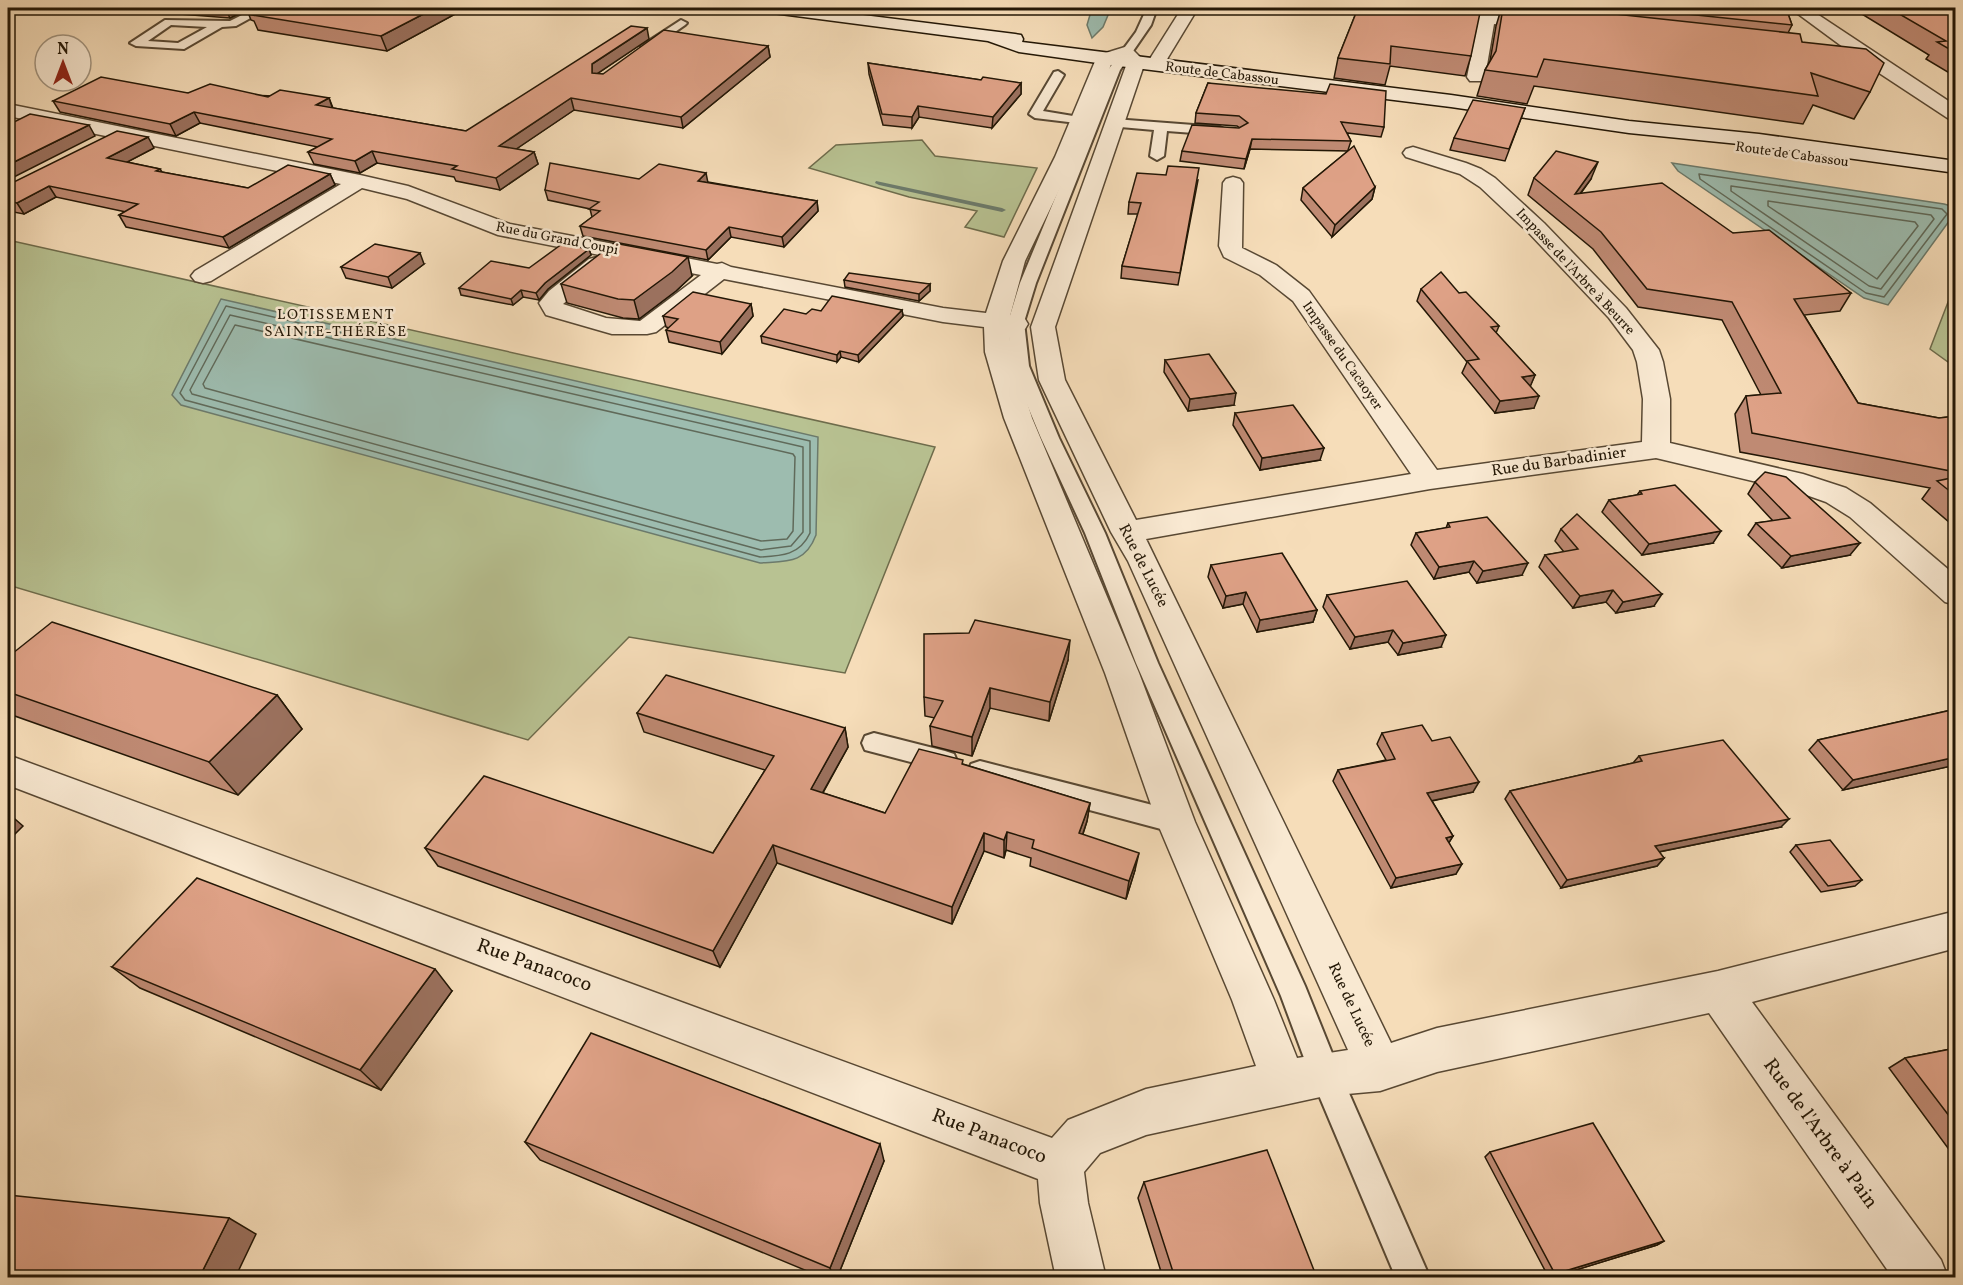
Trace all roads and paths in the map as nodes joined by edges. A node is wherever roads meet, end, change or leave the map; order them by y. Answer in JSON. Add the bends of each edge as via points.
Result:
{"nodes":[{"id":1,"x":264,"y":8,"type":"edge"},
{"id":2,"x":773,"y":8,"type":"edge"},
{"id":3,"x":1152,"y":8,"type":"edge"},
{"id":4,"x":1190,"y":8,"type":"edge"},
{"id":5,"x":1395,"y":8,"type":"edge"},
{"id":6,"x":1798,"y":8,"type":"edge"},
{"id":7,"x":1488,"y":13,"type":"edge"},
{"id":8,"x":681,"y":23,"type":"dead end"},
{"id":9,"x":219,"y":24,"type":"junction"},
{"id":10,"x":1555,"y":26,"type":"edge"},
{"id":11,"x":636,"y":55,"type":"edge"},
{"id":12,"x":1134,"y":59,"type":"junction"},
{"id":13,"x":1846,"y":59,"type":"edge"},
{"id":14,"x":1876,"y":63,"type":"junction"},
{"id":15,"x":1058,"y":75,"type":"dead end"},
{"id":16,"x":1476,"y":77,"type":"edge"},
{"id":17,"x":8,"y":110,"type":"edge"},
{"id":18,"x":1956,"y":115,"type":"edge"},
{"id":19,"x":1080,"y":121,"type":"junction"},
{"id":20,"x":1114,"y":123,"type":"junction"},
{"id":21,"x":1629,"y":127,"type":"junction"},
{"id":22,"x":1161,"y":128,"type":"junction"},
{"id":23,"x":1237,"y":132,"type":"edge"},
{"id":24,"x":121,"y":133,"type":"junction"},
{"id":25,"x":92,"y":148,"type":"edge"},
{"id":26,"x":1413,"y":153,"type":"dead end"},
{"id":27,"x":1157,"y":156,"type":"dead end"},
{"id":28,"x":1956,"y":167,"type":"edge"},
{"id":29,"x":1956,"y":178,"type":"edge"},
{"id":30,"x":360,"y":181,"type":"junction"},
{"id":31,"x":1233,"y":183,"type":"dead end"},
{"id":32,"x":615,"y":250,"type":"junction"},
{"id":33,"x":722,"y":270,"type":"junction"},
{"id":34,"x":203,"y":276,"type":"dead end"},
{"id":35,"x":1018,"y":324,"type":"junction"},
{"id":36,"x":1656,"y":449,"type":"junction"},
{"id":37,"x":1430,"y":480,"type":"junction"},
{"id":38,"x":1126,"y":532,"type":"junction"},
{"id":39,"x":1956,"y":594,"type":"edge"},
{"id":40,"x":874,"y":743,"type":"dead end"},
{"id":41,"x":8,"y":770,"type":"edge"},
{"id":42,"x":1176,"y":822,"type":"junction"},
{"id":43,"x":1956,"y":929,"type":"edge"},
{"id":44,"x":1718,"y":991,"type":"junction"},
{"id":45,"x":1380,"y":1069,"type":"junction"},
{"id":46,"x":1304,"y":1079,"type":"junction"},
{"id":47,"x":1060,"y":1165,"type":"junction"},
{"id":48,"x":1081,"y":1278,"type":"edge"},
{"id":49,"x":1413,"y":1278,"type":"edge"},
{"id":50,"x":1923,"y":1278,"type":"edge"}],
"edges":[{"from":1,"to":9,"type":"lane","via":[[235,23]]},
{"from":2,"to":12,"type":"street","name":"Route de Cabassou","via":[[995,38],[1039,40]]},
{"from":3,"to":12,"type":"lane"},
{"from":4,"to":12,"type":"street"},
{"from":5,"to":7,"type":"street"},
{"from":6,"to":14,"type":"street"},
{"from":7,"to":10,"type":"street"},
{"from":7,"to":16,"type":"street"},
{"from":8,"to":11,"type":"lane"},
{"from":9,"to":9,"type":"lane","via":[[169,22],[136,43],[180,47]]},
{"from":12,"to":19,"type":"street"},
{"from":12,"to":20,"type":"street","name":"Rue de Lucée"},
{"from":12,"to":21,"type":"street","name":"Route de Cabassou"},
{"from":12,"to":35,"type":"lane","via":[[1028,283]]},
{"from":13,"to":14,"type":"street"},
{"from":14,"to":18,"type":"street"},
{"from":15,"to":19,"type":"lane","via":[[1035,114]]},
{"from":17,"to":24,"type":"street","name":"Rue du Grand Coupi"},
{"from":19,"to":35,"type":"street","via":[[1014,261]]},
{"from":20,"to":22,"type":"lane"},
{"from":20,"to":35,"type":"street","name":"Rue de Lucée"},
{"from":21,"to":28,"type":"street","name":"Route de Cabassou","via":[[1736,137]]},
{"from":21,"to":29,"type":"street","name":"Route de Cabassou","via":[[1742,148]]},
{"from":22,"to":23,"type":"lane"},
{"from":22,"to":27,"type":"lane"},
{"from":24,"to":25,"type":"street"},
{"from":24,"to":30,"type":"street","name":"Rue du Grand Coupi"},
{"from":26,"to":36,"type":"street","name":"Impasse de l'Arbre à Beurre","via":[[1475,174],[1506,198],[1611,306],[1646,348],[1658,397]]},
{"from":30,"to":32,"type":"street","name":"Rue du Grand Coupi","via":[[422,196],[506,230]]},
{"from":30,"to":34,"type":"street"},
{"from":31,"to":37,"type":"street","name":"Impasse du Cacaoyer","via":[[1232,252],[1268,270],[1300,296]]},
{"from":32,"to":33,"type":"street","name":"Rue du Grand Coupi"},
{"from":32,"to":33,"type":"street","via":[[557,296],[551,303],[555,310],[631,331],[647,327]]},
{"from":33,"to":35,"type":"street","name":"Rue du Grand Coupi","via":[[943,315]]},
{"from":35,"to":38,"type":"street","name":"Rue de Lucée","via":[[1052,380]]},
{"from":35,"to":42,"type":"street","via":[[998,352],[1018,418],[1122,673]]},
{"from":35,"to":46,"type":"lane","via":[[1020,366],[1295,996]]},
{"from":36,"to":37,"type":"street","name":"Rue du Barbadinier"},
{"from":36,"to":39,"type":"street","name":"Rue du Barbadinier","via":[[1803,483],[1836,495],[1860,510]]},
{"from":37,"to":38,"type":"street","name":"Rue du Barbadinier"},
{"from":38,"to":45,"type":"street","name":"Rue de Lucée"},
{"from":40,"to":42,"type":"lane"},
{"from":41,"to":47,"type":"street","name":"Rue Panacoco"},
{"from":42,"to":46,"type":"street","via":[[1253,1000]]},
{"from":43,"to":44,"type":"street"},
{"from":44,"to":45,"type":"street","via":[[1437,1050]]},
{"from":44,"to":50,"type":"street","name":"Rue de l'Arbre à Pain"},
{"from":45,"to":46,"type":"street"},
{"from":46,"to":47,"type":"street","via":[[1146,1112],[1084,1136]]},
{"from":46,"to":49,"type":"lane"},
{"from":47,"to":48,"type":"street","via":[[1064,1203]]}]}
